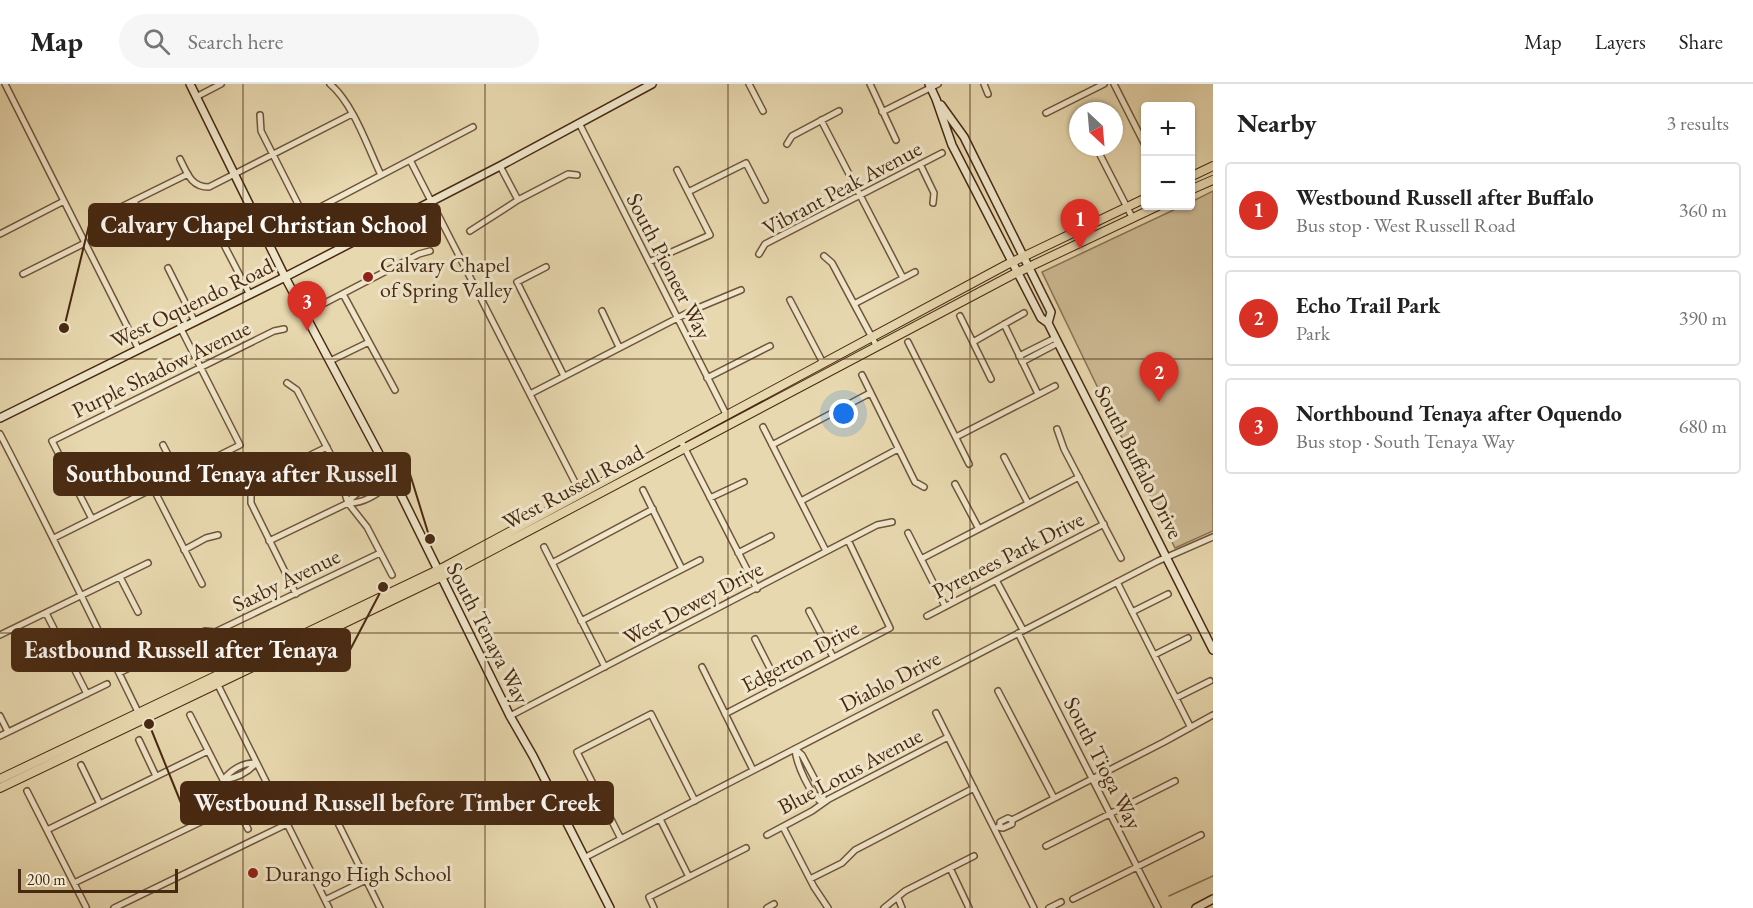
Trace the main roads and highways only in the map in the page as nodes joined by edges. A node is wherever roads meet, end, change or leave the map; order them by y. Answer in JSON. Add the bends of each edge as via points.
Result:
{"nodes":[{"id":1,"x":1213,"y":166,"type":"edge"},
{"id":2,"x":1195,"y":175,"type":"edge"},
{"id":3,"x":1213,"y":180,"type":"edge"},
{"id":4,"x":1195,"y":188,"type":"edge"},
{"id":5,"x":1141,"y":200,"type":"edge"},
{"id":6,"x":1149,"y":210,"type":"edge"},
{"id":7,"x":439,"y":574,"type":"junction"},
{"id":8,"x":0,"y":779,"type":"edge"},
{"id":9,"x":0,"y":788,"type":"edge"}],
"edges":[{"from":1,"to":2,"type":"main road"},
{"from":3,"to":4,"type":"main road"},
{"from":5,"to":7,"type":"main road","name":"West Russell Road","via":[[1023,256],[580,492]]},
{"from":6,"to":7,"type":"main road","name":"West Russell Road","via":[[1028,266]]},
{"from":7,"to":8,"type":"main road","name":"West Russell Road"},
{"from":7,"to":9,"type":"main road","name":"West Russell Road"}]}
